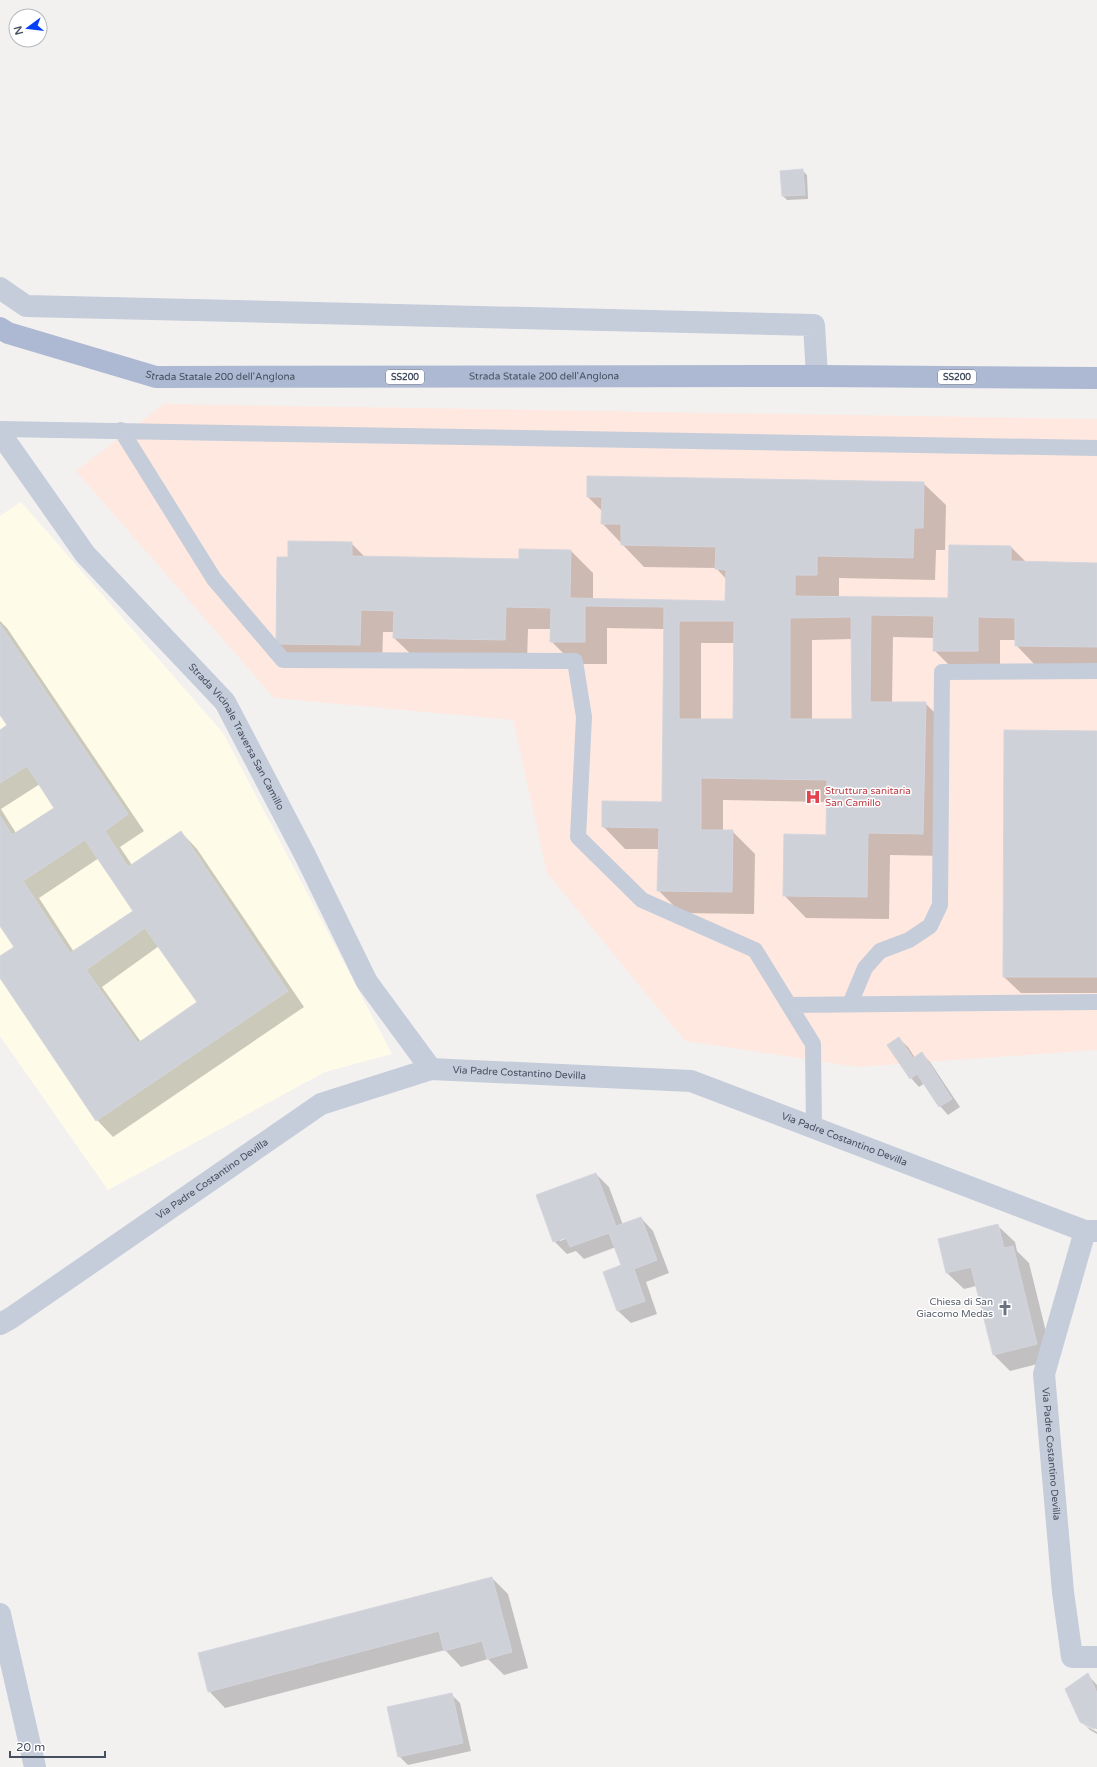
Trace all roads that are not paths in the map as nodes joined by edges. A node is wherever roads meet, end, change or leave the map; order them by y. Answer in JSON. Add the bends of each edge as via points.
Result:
{"nodes":[{"id":1,"x":0,"y":288,"type":"edge"},
{"id":2,"x":0,"y":328,"type":"edge"},
{"id":3,"x":817,"y":376,"type":"junction"},
{"id":4,"x":1097,"y":378,"type":"edge"},
{"id":5,"x":0,"y":428,"type":"edge"},
{"id":6,"x":121,"y":430,"type":"junction"},
{"id":7,"x":0,"y":433,"type":"edge"},
{"id":8,"x":1097,"y":448,"type":"edge"},
{"id":9,"x":1097,"y":671,"type":"edge"},
{"id":10,"x":1097,"y":1002,"type":"edge"},
{"id":11,"x":850,"y":1004,"type":"junction"},
{"id":12,"x":789,"y":1005,"type":"junction"},
{"id":13,"x":431,"y":1069,"type":"junction"},
{"id":14,"x":814,"y":1128,"type":"junction"},
{"id":15,"x":1091,"y":1231,"type":"edge"},
{"id":16,"x":0,"y":1324,"type":"edge"},
{"id":17,"x":0,"y":1614,"type":"edge"},
{"id":18,"x":1097,"y":1657,"type":"edge"},
{"id":19,"x":36,"y":1767,"type":"edge"}],
"edges":[{"from":1,"to":3,"type":"street","via":[[26,306],[814,325]]},
{"from":2,"to":3,"type":"main road","name":"Strada Statale 200 dell'Anglona","number":"SS200","via":[[8,333],[156,377]]},
{"from":3,"to":4,"type":"main road","name":"Strada Statale 200 dell'Anglona","number":"SS200"},
{"from":5,"to":6,"type":"lane"},
{"from":6,"to":8,"type":"lane"},
{"from":6,"to":12,"type":"lane","via":[[214,579],[283,660],[575,662],[584,717],[578,837],[642,900],[755,950]]},
{"from":7,"to":13,"type":"street","name":"Strada Vicinale Traversa San Camillo","via":[[85,554],[225,702],[367,982]]},
{"from":9,"to":11,"type":"lane","via":[[942,672],[940,905],[930,926],[909,940],[880,951],[865,968]]},
{"from":10,"to":11,"type":"lane"},
{"from":11,"to":12,"type":"lane"},
{"from":12,"to":14,"type":"lane","via":[[813,1044]]},
{"from":13,"to":14,"type":"street","name":"Via Padre Costantino Devilla","via":[[691,1081]]},
{"from":13,"to":16,"type":"street","name":"Via Padre Costantino Devilla","via":[[321,1104]]},
{"from":14,"to":15,"type":"street","name":"Via Padre Costantino Devilla"},
{"from":15,"to":18,"type":"street","name":"Via Padre Costantino Devilla","via":[[1044,1374],[1063,1592],[1072,1657]]},
{"from":17,"to":19,"type":"street"}]}
